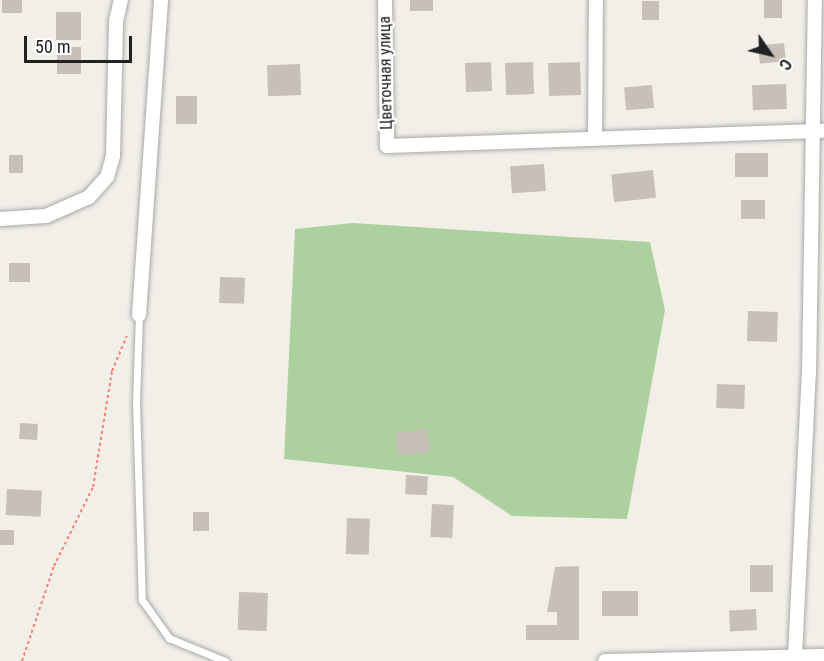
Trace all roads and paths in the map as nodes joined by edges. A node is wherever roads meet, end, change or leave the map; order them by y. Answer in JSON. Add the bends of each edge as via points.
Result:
{"nodes":[{"id":1,"x":121,"y":0,"type":"edge"},
{"id":2,"x":161,"y":0,"type":"edge"},
{"id":3,"x":385,"y":0,"type":"edge"},
{"id":4,"x":596,"y":0,"type":"edge"},
{"id":5,"x":815,"y":0,"type":"edge"},
{"id":6,"x":818,"y":132,"type":"edge"},
{"id":7,"x":595,"y":139,"type":"junction"},
{"id":8,"x":0,"y":219,"type":"edge"},
{"id":9,"x":139,"y":315,"type":"junction"},
{"id":10,"x":795,"y":656,"type":"junction"},
{"id":11,"x":824,"y":656,"type":"edge"},
{"id":12,"x":632,"y":659,"type":"edge"},
{"id":13,"x":22,"y":661,"type":"edge"},
{"id":14,"x":225,"y":661,"type":"edge"},
{"id":15,"x":605,"y":661,"type":"edge"}],
"edges":[{"from":1,"to":8,"type":"street","via":[[116,21],[113,156],[107,177],[89,197],[46,216]]},
{"from":2,"to":9,"type":"street"},
{"from":3,"to":7,"type":"street","name":"Цветочная улица","via":[[387,146]]},
{"from":4,"to":7,"type":"street"},
{"from":5,"to":6,"type":"street"},
{"from":6,"to":7,"type":"street"},
{"from":6,"to":10,"type":"street"},
{"from":9,"to":13,"type":"path","via":[[112,371],[93,487],[54,566]]},
{"from":9,"to":14,"type":"lane","via":[[136,403],[142,600],[169,638]]},
{"from":10,"to":11,"type":"street"},
{"from":10,"to":12,"type":"street"},
{"from":12,"to":15,"type":"street"}]}
